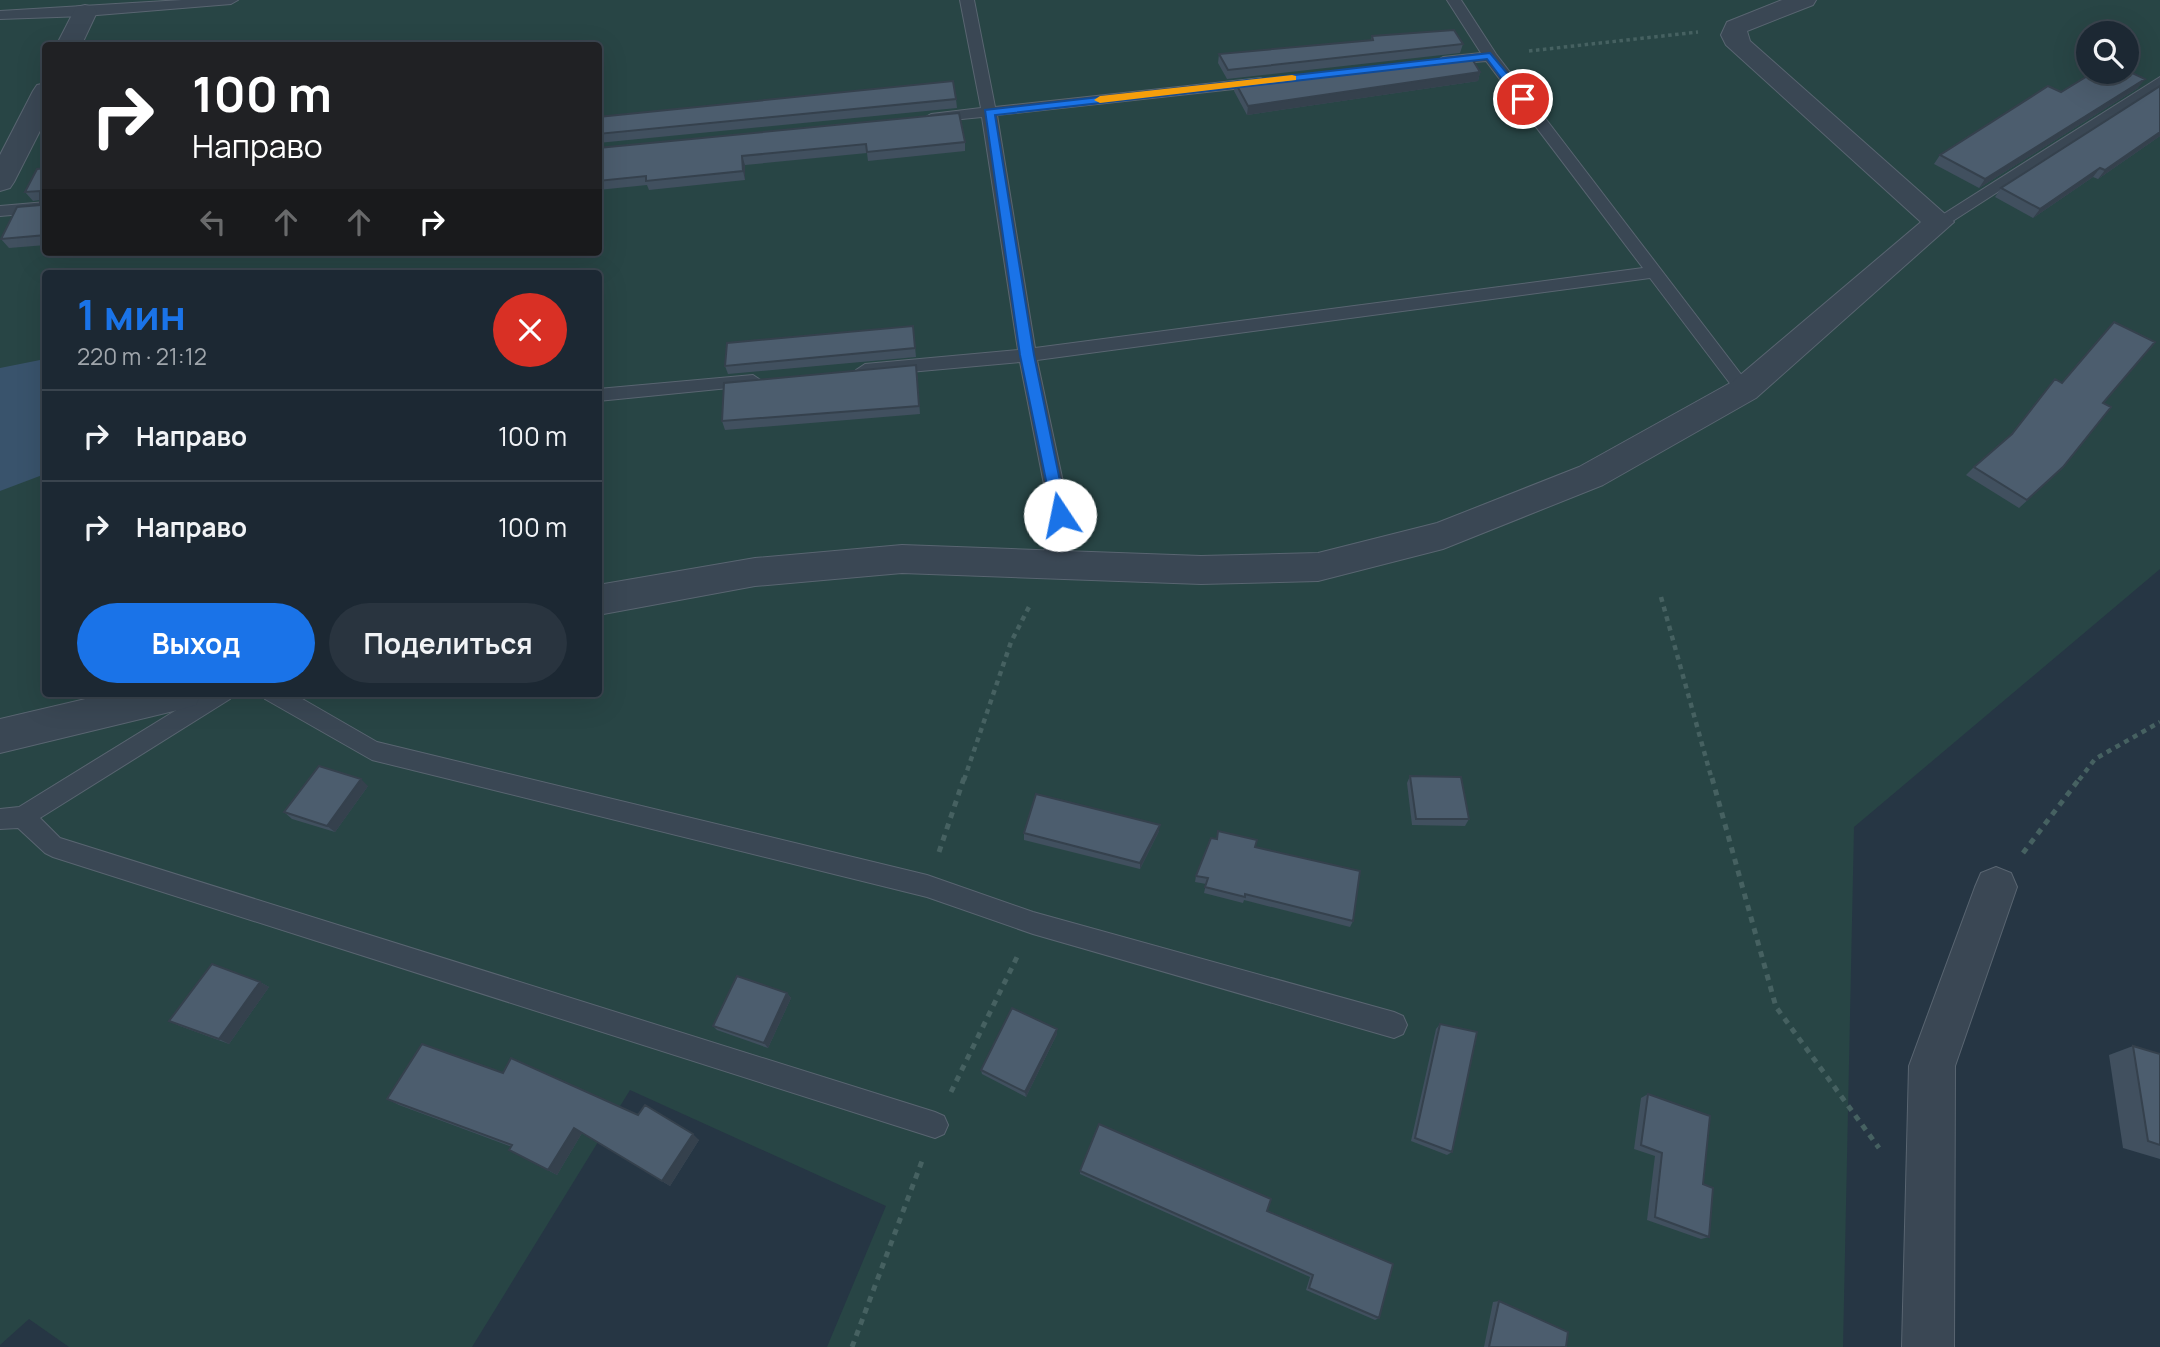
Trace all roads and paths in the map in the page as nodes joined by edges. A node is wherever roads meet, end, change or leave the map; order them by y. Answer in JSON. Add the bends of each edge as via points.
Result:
{"nodes":[{"id":1,"x":231,"y":0,"type":"edge"},
{"id":2,"x":967,"y":0,"type":"edge"},
{"id":3,"x":1454,"y":0,"type":"edge"},
{"id":4,"x":1804,"y":0,"type":"edge"},
{"id":5,"x":85,"y":12,"type":"junction"},
{"id":6,"x":0,"y":15,"type":"edge"},
{"id":7,"x":1736,"y":27,"type":"junction"},
{"id":8,"x":70,"y":42,"type":"edge"},
{"id":9,"x":1490,"y":56,"type":"junction"},
{"id":10,"x":1422,"y":64,"type":"edge"},
{"id":11,"x":1273,"y":80,"type":"edge"},
{"id":12,"x":2160,"y":81,"type":"edge"},
{"id":13,"x":42,"y":99,"type":"edge"},
{"id":14,"x":989,"y":112,"type":"junction"},
{"id":15,"x":921,"y":119,"type":"edge"},
{"id":16,"x":0,"y":182,"type":"edge"},
{"id":17,"x":42,"y":206,"type":"edge"},
{"id":18,"x":0,"y":211,"type":"edge"},
{"id":19,"x":1939,"y":222,"type":"junction"},
{"id":20,"x":1654,"y":272,"type":"junction"},
{"id":21,"x":1027,"y":355,"type":"junction"},
{"id":22,"x":847,"y":372,"type":"edge"},
{"id":23,"x":764,"y":380,"type":"edge"},
{"id":24,"x":1744,"y":390,"type":"junction"},
{"id":25,"x":602,"y":396,"type":"edge"},
{"id":26,"x":1052,"y":565,"type":"junction"},
{"id":27,"x":1661,"y":597,"type":"dead end"},
{"id":28,"x":602,"y":599,"type":"edge"},
{"id":29,"x":165,"y":697,"type":"edge"},
{"id":30,"x":215,"y":697,"type":"edge"},
{"id":31,"x":280,"y":697,"type":"edge"},
{"id":32,"x":2160,"y":722,"type":"edge"},
{"id":33,"x":0,"y":736,"type":"edge"},
{"id":34,"x":12,"y":818,"type":"edge"},
{"id":35,"x":927,"y":886,"type":"junction"},
{"id":36,"x":1996,"y":887,"type":"joint"},
{"id":37,"x":1394,"y":1025,"type":"dead end"},
{"id":38,"x":935,"y":1125,"type":"dead end"},
{"id":39,"x":1929,"y":1196,"type":"junction"},
{"id":40,"x":1928,"y":1347,"type":"edge"}],
"edges":[{"from":1,"to":5,"type":"lane"},
{"from":2,"to":14,"type":"lane"},
{"from":3,"to":9,"type":"lane"},
{"from":4,"to":7,"type":"street"},
{"from":5,"to":6,"type":"lane"},
{"from":5,"to":8,"type":"street"},
{"from":7,"to":9,"type":"path"},
{"from":7,"to":19,"type":"street","via":[[1739,45]]},
{"from":9,"to":10,"type":"lane"},
{"from":9,"to":20,"type":"lane"},
{"from":11,"to":14,"type":"lane"},
{"from":12,"to":19,"type":"lane"},
{"from":13,"to":16,"type":"street"},
{"from":14,"to":15,"type":"lane"},
{"from":14,"to":21,"type":"lane"},
{"from":17,"to":18,"type":"lane"},
{"from":19,"to":24,"type":"street"},
{"from":20,"to":21,"type":"lane"},
{"from":20,"to":24,"type":"lane"},
{"from":21,"to":22,"type":"lane"},
{"from":21,"to":26,"type":"lane","via":[[1060,515]]},
{"from":23,"to":25,"type":"lane"},
{"from":24,"to":26,"type":"street","via":[[1561,489],[1443,535],[1318,567],[1201,570]]},
{"from":26,"to":28,"type":"street","via":[[902,559],[755,572]]},
{"from":26,"to":35,"type":"path","via":[[1011,642]]},
{"from":27,"to":39,"type":"path","via":[[1776,1007],[1884,1156]]},
{"from":29,"to":33,"type":"street"},
{"from":30,"to":34,"type":"lane"},
{"from":31,"to":35,"type":"lane","via":[[372,750]]},
{"from":32,"to":36,"type":"path","via":[[2095,759]]},
{"from":34,"to":38,"type":"lane","via":[[53,846]]},
{"from":35,"to":37,"type":"lane","via":[[1033,923]]},
{"from":36,"to":39,"type":"street","via":[[1932,1066]]},
{"from":39,"to":40,"type":"street"}]}
